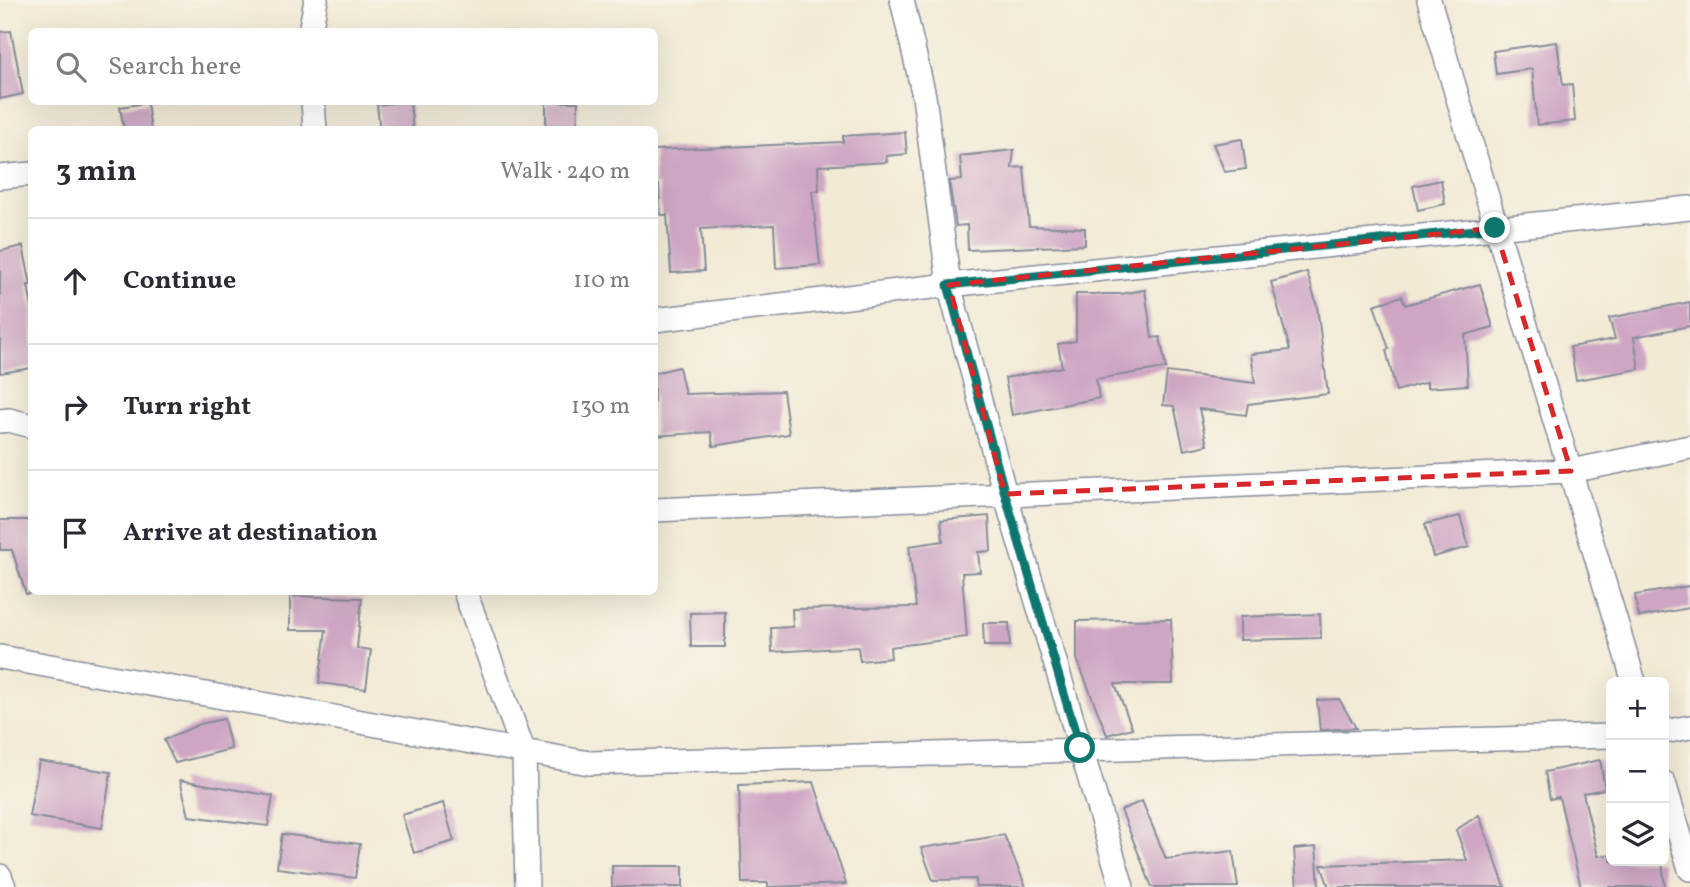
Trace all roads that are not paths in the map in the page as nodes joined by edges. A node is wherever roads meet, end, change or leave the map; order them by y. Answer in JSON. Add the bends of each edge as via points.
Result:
{"nodes":[{"id":1,"x":316,"y":0,"type":"edge"},
{"id":2,"x":902,"y":0,"type":"edge"},
{"id":3,"x":1429,"y":0,"type":"edge"},
{"id":4,"x":311,"y":28,"type":"edge"},
{"id":5,"x":313,"y":105,"type":"edge"},
{"id":6,"x":315,"y":126,"type":"edge"},
{"id":7,"x":28,"y":174,"type":"edge"},
{"id":8,"x":0,"y":177,"type":"edge"},
{"id":9,"x":1690,"y":208,"type":"edge"},
{"id":10,"x":1495,"y":228,"type":"junction"},
{"id":11,"x":948,"y":285,"type":"junction"},
{"id":12,"x":658,"y":320,"type":"edge"},
{"id":13,"x":1690,"y":447,"type":"edge"},
{"id":14,"x":1571,"y":471,"type":"junction"},
{"id":15,"x":1005,"y":494,"type":"junction"},
{"id":16,"x":658,"y":510,"type":"edge"},
{"id":17,"x":466,"y":595,"type":"edge"},
{"id":18,"x":0,"y":657,"type":"edge"},
{"id":19,"x":1633,"y":677,"type":"edge"},
{"id":20,"x":1690,"y":727,"type":"edge"},
{"id":21,"x":1669,"y":731,"type":"edge"},
{"id":22,"x":1606,"y":736,"type":"edge"},
{"id":23,"x":1080,"y":748,"type":"junction"},
{"id":24,"x":524,"y":752,"type":"junction"},
{"id":25,"x":1669,"y":800,"type":"edge"},
{"id":26,"x":1690,"y":869,"type":"edge"},
{"id":27,"x":0,"y":876,"type":"edge"},
{"id":28,"x":4,"y":887,"type":"edge"},
{"id":29,"x":527,"y":887,"type":"edge"},
{"id":30,"x":1122,"y":887,"type":"edge"}],
"edges":[{"from":1,"to":4,"type":"street"},
{"from":2,"to":11,"type":"street","via":[[924,96]]},
{"from":3,"to":10,"type":"street"},
{"from":5,"to":6,"type":"street"},
{"from":7,"to":8,"type":"street"},
{"from":9,"to":10,"type":"street"},
{"from":10,"to":11,"type":"street"},
{"from":10,"to":14,"type":"street"},
{"from":11,"to":12,"type":"street"},
{"from":11,"to":15,"type":"street"},
{"from":13,"to":14,"type":"street"},
{"from":14,"to":15,"type":"street"},
{"from":14,"to":19,"type":"street"},
{"from":15,"to":16,"type":"street"},
{"from":15,"to":23,"type":"street"},
{"from":17,"to":24,"type":"street"},
{"from":18,"to":24,"type":"street"},
{"from":20,"to":21,"type":"street"},
{"from":22,"to":23,"type":"street"},
{"from":23,"to":24,"type":"street","via":[[589,763]]},
{"from":23,"to":30,"type":"street"},
{"from":24,"to":29,"type":"street"},
{"from":25,"to":26,"type":"street"},
{"from":27,"to":28,"type":"street"}]}
